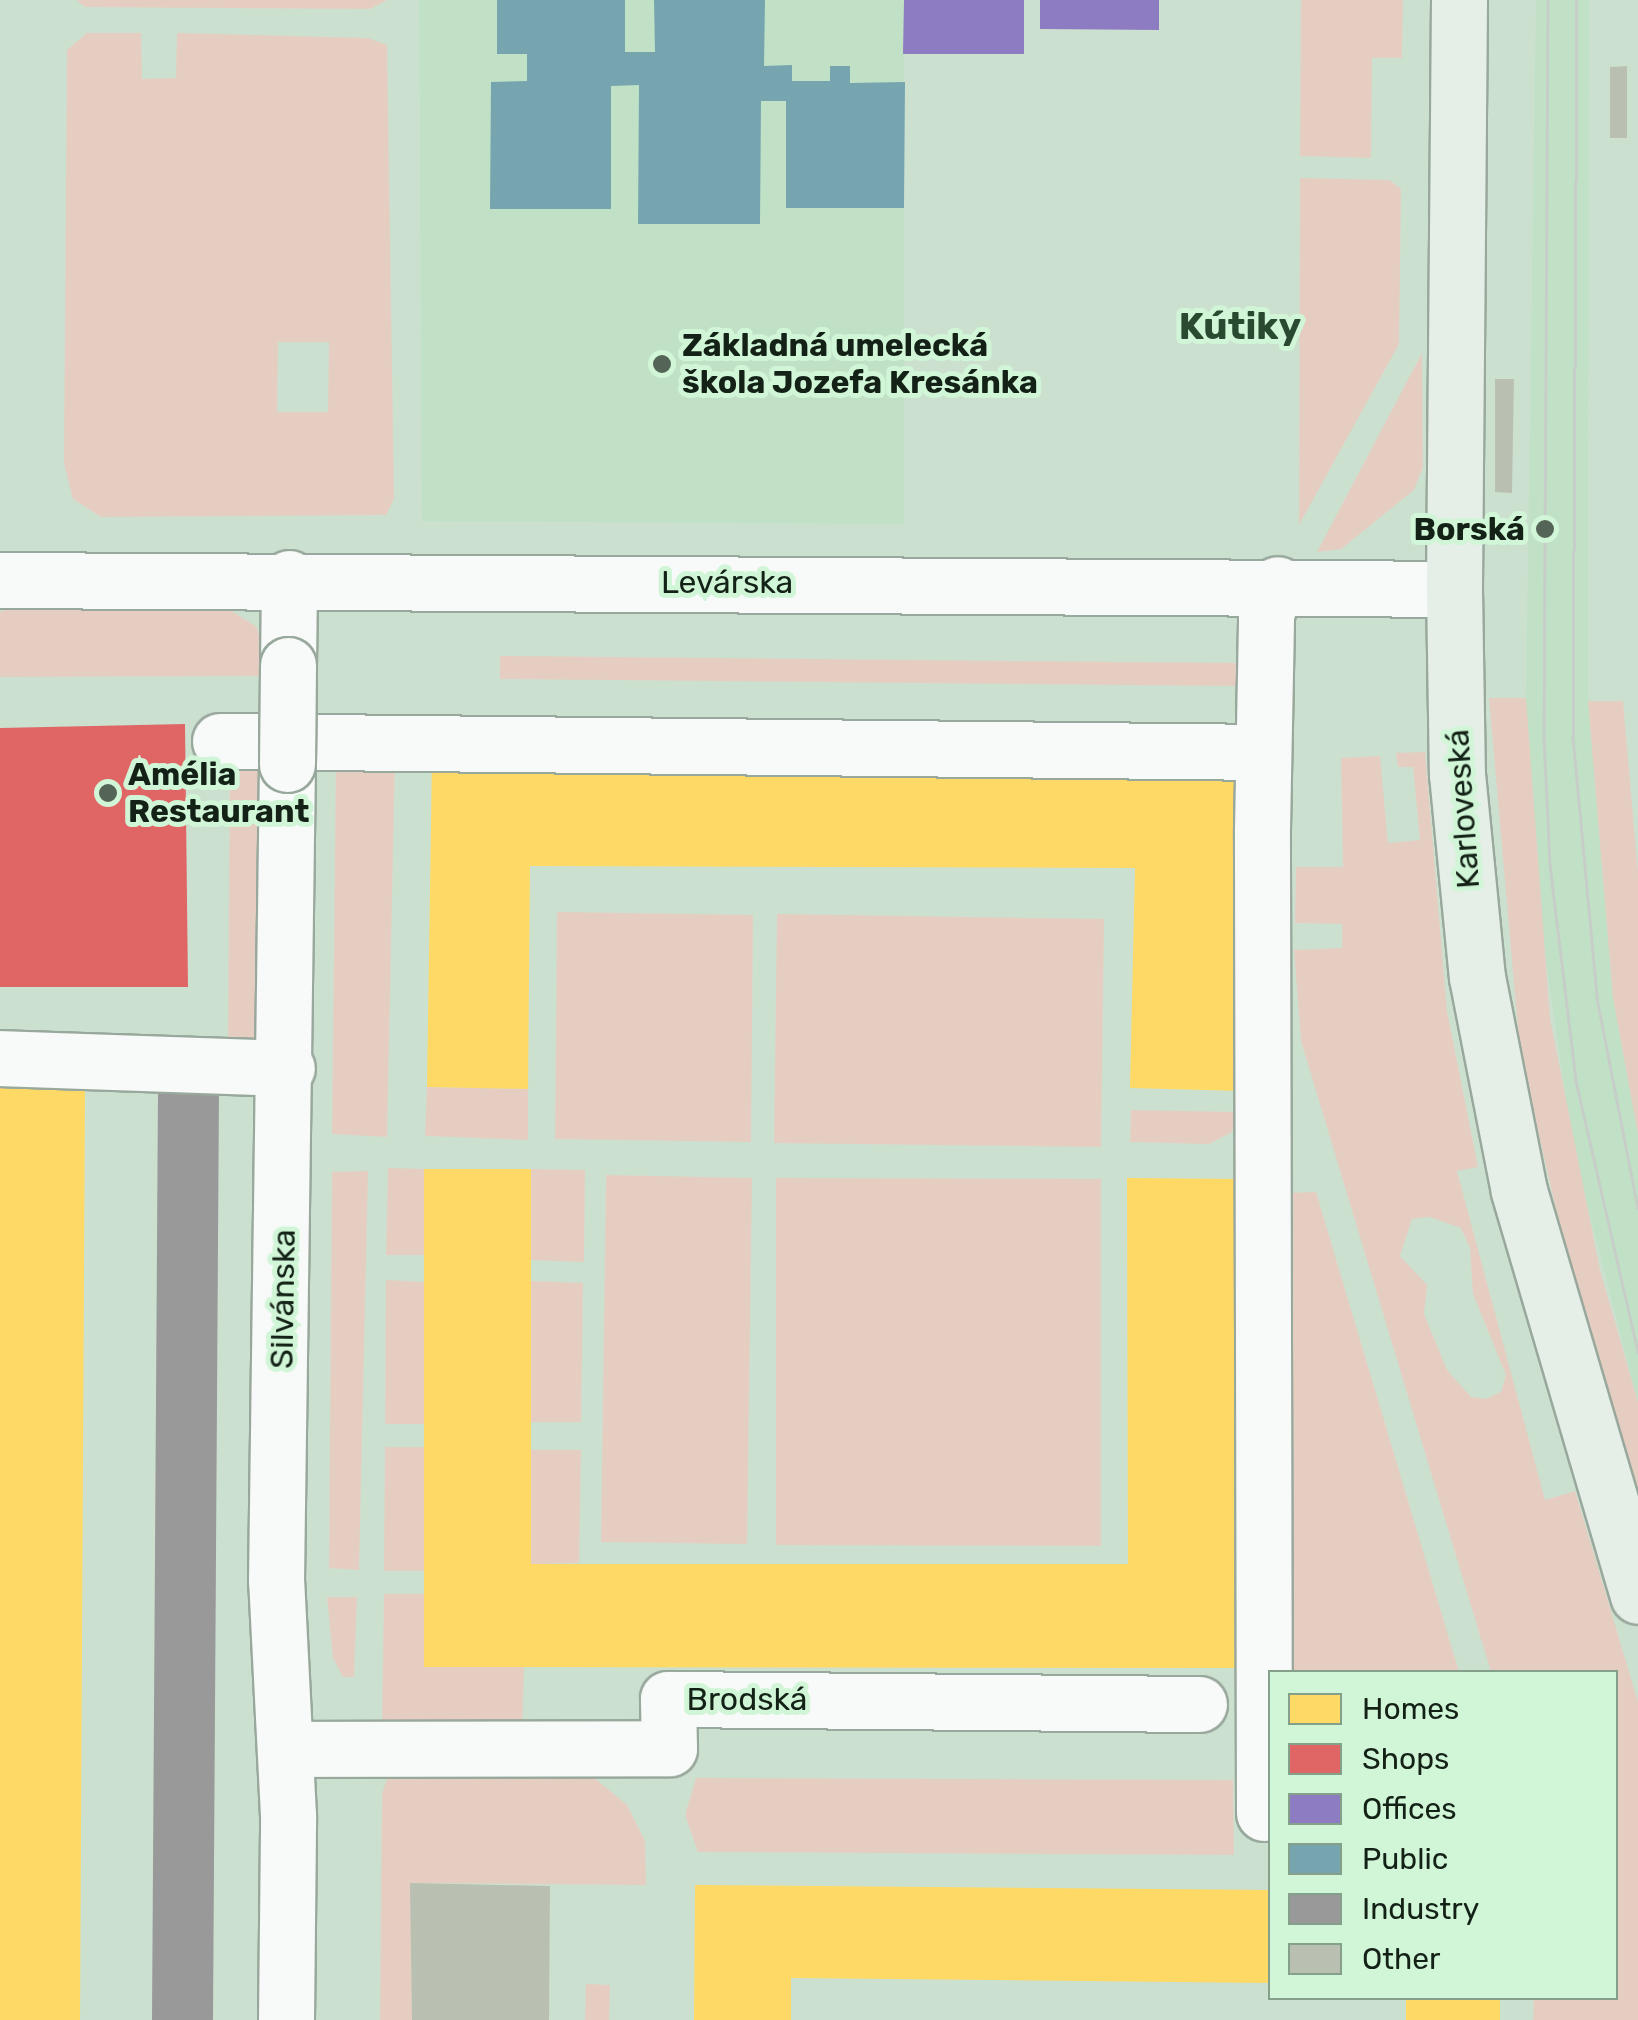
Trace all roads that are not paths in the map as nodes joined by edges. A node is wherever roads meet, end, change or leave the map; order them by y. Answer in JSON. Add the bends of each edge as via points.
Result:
{"nodes":[{"id":1,"x":1459,"y":0,"type":"edge"},
{"id":2,"x":289,"y":578,"type":"junction"},
{"id":3,"x":0,"y":580,"type":"edge"},
{"id":4,"x":1278,"y":584,"type":"junction"},
{"id":5,"x":1454,"y":589,"type":"junction"},
{"id":6,"x":220,"y":741,"type":"dead end"},
{"id":7,"x":1262,"y":752,"type":"junction"},
{"id":8,"x":0,"y":1058,"type":"edge"},
{"id":9,"x":288,"y":1068,"type":"junction"},
{"id":10,"x":1638,"y":1596,"type":"edge"},
{"id":11,"x":1199,"y":1704,"type":"dead end"},
{"id":12,"x":285,"y":1748,"type":"junction"},
{"id":13,"x":1264,"y":1814,"type":"dead end"},
{"id":14,"x":286,"y":2020,"type":"edge"}],
"edges":[{"from":1,"to":5,"type":"main road","name":"Karloveská"},
{"from":2,"to":3,"type":"street","name":"Levárska"},
{"from":2,"to":4,"type":"street","name":"Levárska"},
{"from":2,"to":9,"type":"street","name":"Silvánska","bridge":true},
{"from":4,"to":5,"type":"street","name":"Levárska"},
{"from":4,"to":7,"type":"street","via":[[1266,613]]},
{"from":5,"to":10,"type":"main road","name":"Karloveská","via":[[1458,774],[1477,977],[1518,1190]]},
{"from":6,"to":7,"type":"street"},
{"from":7,"to":13,"type":"street"},
{"from":8,"to":9,"type":"street"},
{"from":9,"to":12,"type":"street","name":"Silvánska","via":[[276,1581]]},
{"from":11,"to":12,"type":"street","name":"Brodská","via":[[668,1699],[668,1748]]},
{"from":12,"to":14,"type":"street","name":"Silvánska"}]}
